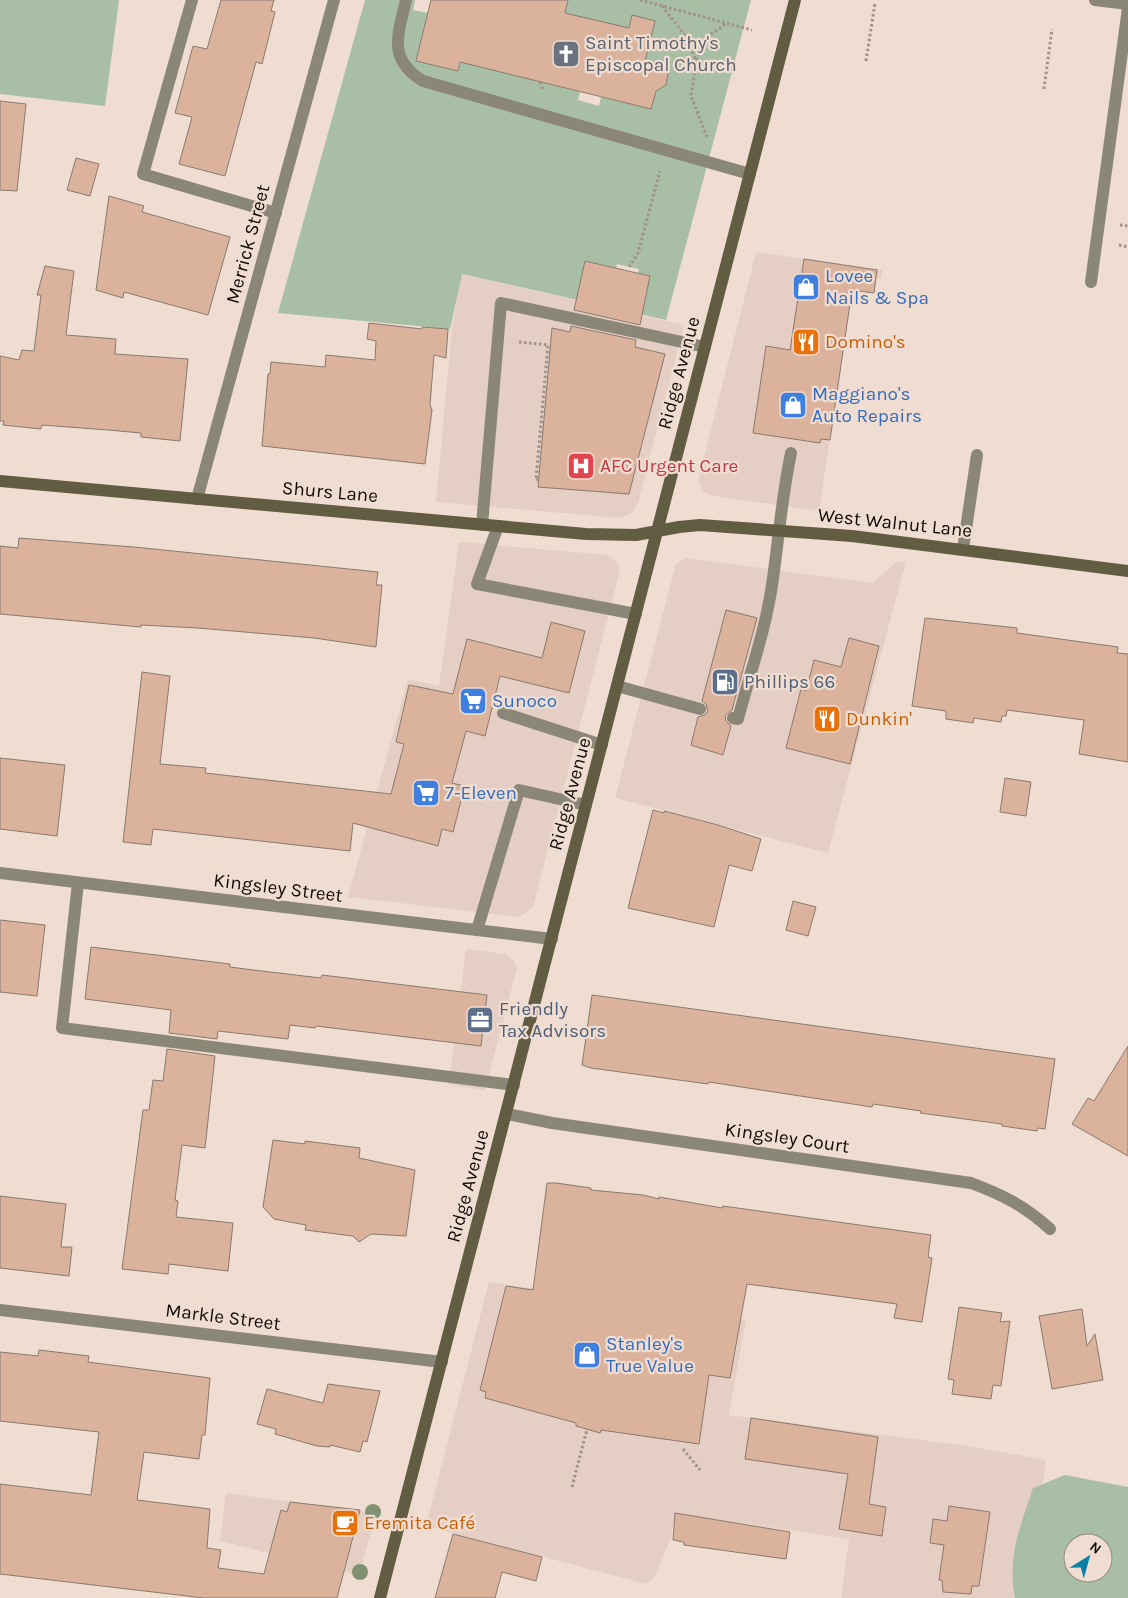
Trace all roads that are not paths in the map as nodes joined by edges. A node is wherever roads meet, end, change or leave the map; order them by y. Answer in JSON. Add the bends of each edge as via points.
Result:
{"nodes":[{"id":1,"x":192,"y":0,"type":"edge"},
{"id":2,"x":334,"y":0,"type":"edge"},
{"id":3,"x":406,"y":0,"type":"edge"},
{"id":4,"x":795,"y":0,"type":"edge"},
{"id":5,"x":1095,"y":0,"type":"edge"},
{"id":6,"x":1128,"y":6,"type":"edge"},
{"id":7,"x":750,"y":174,"type":"junction"},
{"id":8,"x":276,"y":213,"type":"junction"},
{"id":9,"x":1091,"y":282,"type":"dead end"},
{"id":10,"x":705,"y":347,"type":"junction"},
{"id":11,"x":790,"y":453,"type":"dead end"},
{"id":12,"x":977,"y":455,"type":"dead end"},
{"id":13,"x":0,"y":481,"type":"edge"},
{"id":14,"x":197,"y":499,"type":"junction"},
{"id":15,"x":482,"y":525,"type":"junction"},
{"id":16,"x":498,"y":526,"type":"junction"},
{"id":17,"x":657,"y":531,"type":"junction"},
{"id":18,"x":777,"y":531,"type":"junction"},
{"id":19,"x":963,"y":549,"type":"junction"},
{"id":20,"x":1128,"y":571,"type":"edge"},
{"id":21,"x":636,"y":614,"type":"junction"},
{"id":22,"x":617,"y":686,"type":"junction"},
{"id":23,"x":700,"y":709,"type":"dead end"},
{"id":24,"x":502,"y":713,"type":"dead end"},
{"id":25,"x":733,"y":718,"type":"dead end"},
{"id":26,"x":602,"y":745,"type":"junction"},
{"id":27,"x":586,"y":805,"type":"junction"},
{"id":28,"x":0,"y":873,"type":"edge"},
{"id":29,"x":78,"y":883,"type":"junction"},
{"id":30,"x":477,"y":930,"type":"junction"},
{"id":31,"x":552,"y":939,"type":"junction"},
{"id":32,"x":514,"y":1086,"type":"junction"},
{"id":33,"x":507,"y":1114,"type":"junction"},
{"id":34,"x":1050,"y":1229,"type":"dead end"},
{"id":35,"x":0,"y":1310,"type":"edge"},
{"id":36,"x":442,"y":1362,"type":"junction"},
{"id":37,"x":380,"y":1598,"type":"edge"}],
"edges":[{"from":1,"to":8,"type":"street","via":[[143,174]]},
{"from":2,"to":8,"type":"street","name":"Merrick Street"},
{"from":3,"to":7,"type":"street","via":[[398,53],[410,73],[423,80]]},
{"from":4,"to":7,"type":"main road","name":"Ridge Avenue"},
{"from":5,"to":6,"type":"street"},
{"from":6,"to":9,"type":"street"},
{"from":7,"to":10,"type":"main road","name":"Ridge Avenue"},
{"from":8,"to":14,"type":"street","name":"Merrick Street"},
{"from":10,"to":15,"type":"street","via":[[501,303]]},
{"from":10,"to":17,"type":"main road","name":"Ridge Avenue"},
{"from":11,"to":18,"type":"street"},
{"from":12,"to":19,"type":"street"},
{"from":13,"to":14,"type":"main road","name":"Shurs Lane"},
{"from":14,"to":15,"type":"main road","name":"Shurs Lane"},
{"from":15,"to":16,"type":"main road","name":"Shurs Lane"},
{"from":16,"to":17,"type":"main road","name":"Shurs Lane","via":[[614,536]]},
{"from":16,"to":21,"type":"street","via":[[477,584]]},
{"from":17,"to":18,"type":"main road","name":"West Walnut Lane","via":[[700,526]]},
{"from":17,"to":21,"type":"main road","name":"Ridge Avenue"},
{"from":18,"to":19,"type":"main road","name":"West Walnut Lane"},
{"from":18,"to":25,"type":"street","via":[[766,615],[738,719]]},
{"from":19,"to":20,"type":"main road","name":"West Walnut Lane"},
{"from":21,"to":22,"type":"main road","name":"Ridge Avenue"},
{"from":22,"to":23,"type":"street"},
{"from":22,"to":26,"type":"main road","name":"Ridge Avenue"},
{"from":24,"to":26,"type":"street"},
{"from":26,"to":27,"type":"main road","name":"Ridge Avenue"},
{"from":27,"to":30,"type":"street","via":[[519,790]]},
{"from":27,"to":31,"type":"main road","name":"Ridge Avenue"},
{"from":28,"to":29,"type":"street","name":"Kingsley Street"},
{"from":29,"to":30,"type":"street","name":"Kingsley Street"},
{"from":29,"to":32,"type":"street","via":[[62,1028]]},
{"from":30,"to":31,"type":"street","name":"Kingsley Street"},
{"from":31,"to":32,"type":"main road","name":"Ridge Avenue"},
{"from":32,"to":33,"type":"main road","name":"Ridge Avenue"},
{"from":33,"to":34,"type":"street","name":"Kingsley Court","via":[[971,1183],[999,1193],[1029,1210]]},
{"from":33,"to":36,"type":"main road","name":"Ridge Avenue"},
{"from":35,"to":36,"type":"street","name":"Markle Street"},
{"from":36,"to":37,"type":"main road","name":"Ridge Avenue"}]}
